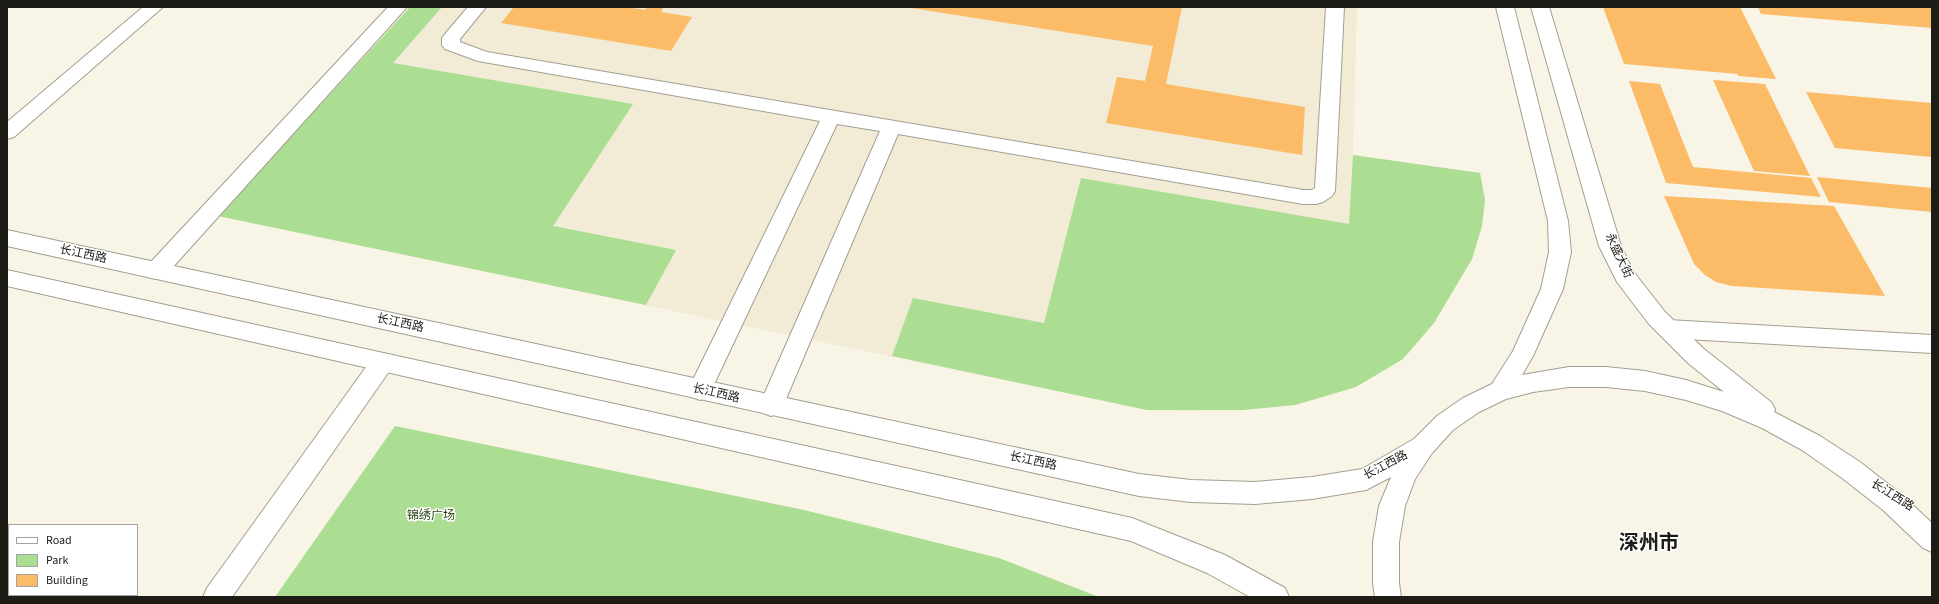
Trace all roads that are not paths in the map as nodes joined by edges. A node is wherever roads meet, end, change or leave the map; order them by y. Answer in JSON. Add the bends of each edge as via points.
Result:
{"nodes":[{"id":1,"x":154,"y":7,"type":"edge"},
{"id":2,"x":398,"y":7,"type":"edge"},
{"id":3,"x":477,"y":7,"type":"edge"},
{"id":4,"x":1332,"y":7,"type":"edge"},
{"id":5,"x":1505,"y":7,"type":"edge"},
{"id":6,"x":1540,"y":7,"type":"edge"},
{"id":7,"x":831,"y":117,"type":"junction"},
{"id":8,"x":891,"y":128,"type":"junction"},
{"id":9,"x":7,"y":132,"type":"edge"},
{"id":10,"x":7,"y":238,"type":"edge"},
{"id":11,"x":156,"y":271,"type":"junction"},
{"id":12,"x":7,"y":278,"type":"edge"},
{"id":13,"x":1668,"y":329,"type":"junction"},
{"id":14,"x":1932,"y":344,"type":"edge"},
{"id":15,"x":382,"y":363,"type":"junction"},
{"id":16,"x":700,"y":390,"type":"junction"},
{"id":17,"x":1500,"y":391,"type":"junction"},
{"id":18,"x":770,"y":406,"type":"junction"},
{"id":19,"x":1800,"y":438,"type":"junction"},
{"id":20,"x":1423,"y":446,"type":"junction"},
{"id":21,"x":1851,"y":470,"type":"junction"},
{"id":22,"x":1932,"y":521,"type":"edge"},
{"id":23,"x":1932,"y":540,"type":"edge"},
{"id":24,"x":216,"y":597,"type":"edge"},
{"id":25,"x":1276,"y":597,"type":"edge"},
{"id":26,"x":1388,"y":597,"type":"edge"}],
"edges":[{"from":1,"to":9,"type":"main road"},
{"from":2,"to":11,"type":"main road"},
{"from":3,"to":7,"type":"main road","via":[[451,38],[451,45],[484,57]]},
{"from":4,"to":8,"type":"main road","via":[[1325,191],[1316,196],[1274,194]]},
{"from":5,"to":17,"type":"main road","via":[[1558,221],[1560,252],[1552,289],[1522,356]]},
{"from":6,"to":13,"type":"main road","name":"永盛大街","via":[[1610,246],[1625,276]]},
{"from":7,"to":8,"type":"main road"},
{"from":7,"to":16,"type":"main road"},
{"from":8,"to":18,"type":"main road"},
{"from":10,"to":11,"type":"main road","name":"长江西路"},
{"from":11,"to":16,"type":"main road","name":"长江西路"},
{"from":12,"to":15,"type":"main road"},
{"from":13,"to":14,"type":"main road"},
{"from":13,"to":19,"type":"main road","name":"永盛大街","via":[[1742,394]]},
{"from":15,"to":24,"type":"main road"},
{"from":15,"to":25,"type":"main road","via":[[1132,530],[1216,564]]},
{"from":16,"to":18,"type":"main road","name":"长江西路"},
{"from":17,"to":19,"type":"main road","via":[[1533,382],[1569,377],[1645,381],[1728,403],[1770,421]]},
{"from":17,"to":20,"type":"main road","via":[[1471,405],[1445,423]]},
{"from":18,"to":20,"type":"main road","name":"长江西路","via":[[1139,485],[1191,491],[1255,493],[1312,488],[1366,479]]},
{"from":19,"to":21,"type":"main road"},
{"from":20,"to":26,"type":"main road","via":[[1404,474],[1392,506],[1386,542]]},
{"from":21,"to":22,"type":"main road","name":"长江西路"},
{"from":21,"to":23,"type":"main road","via":[[1892,502]]}]}
